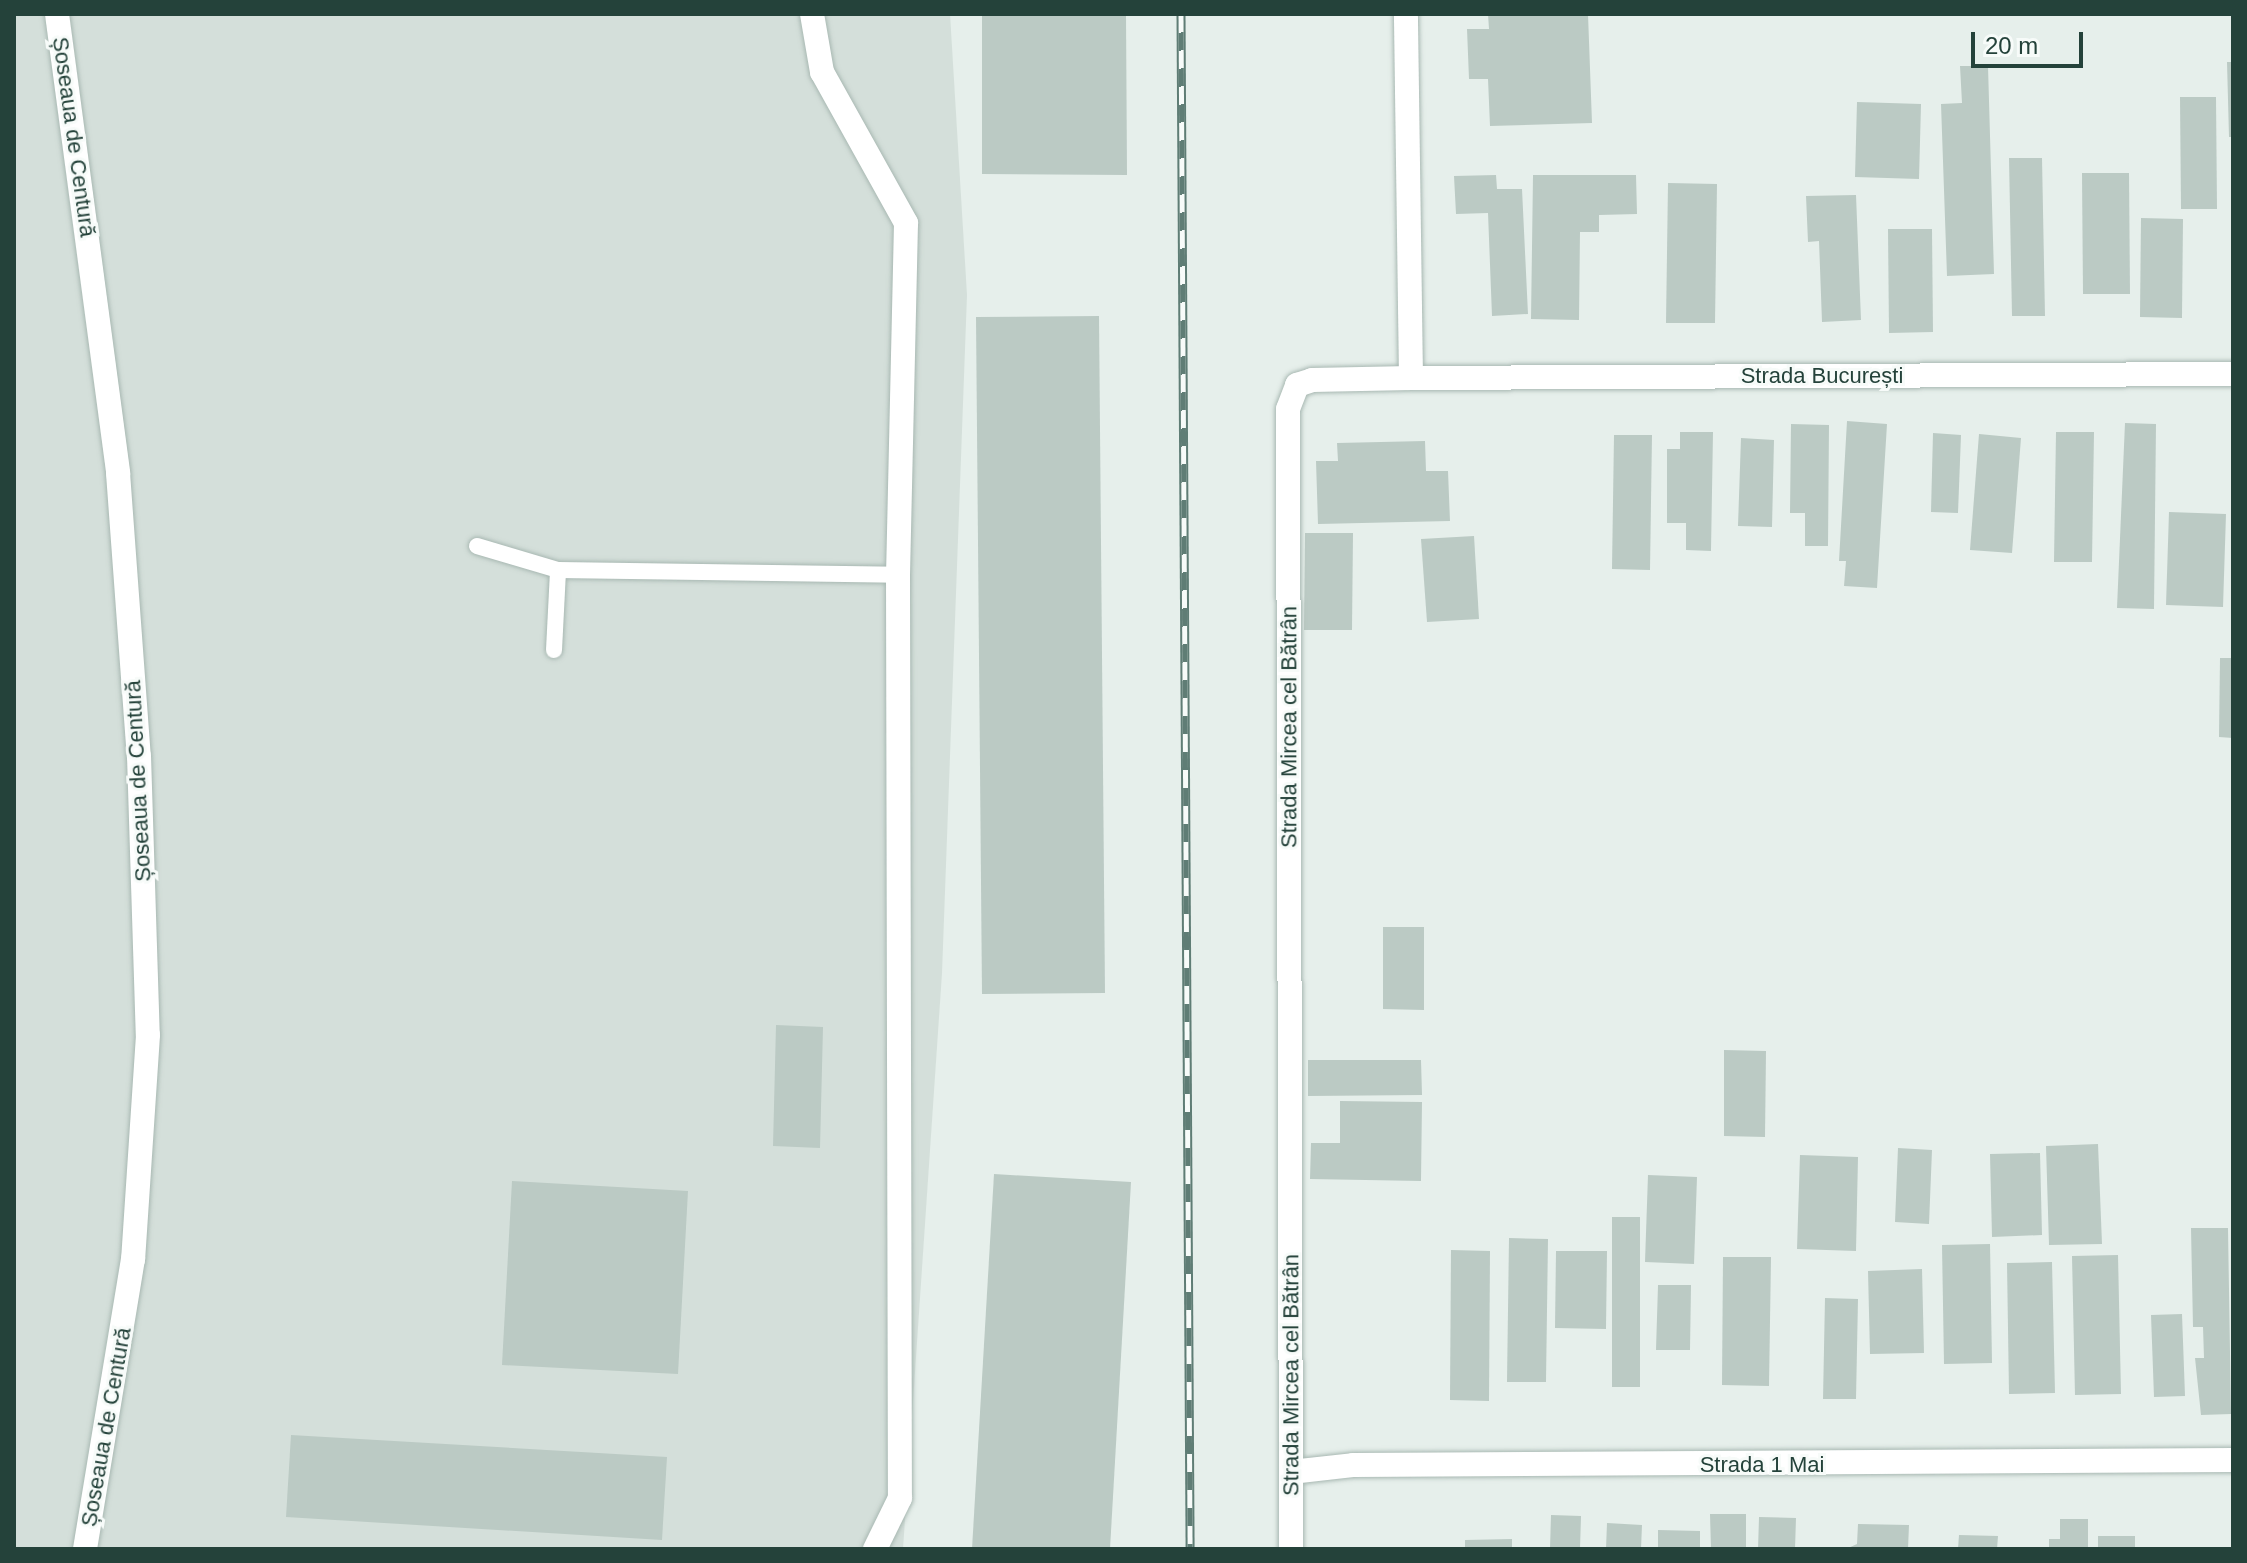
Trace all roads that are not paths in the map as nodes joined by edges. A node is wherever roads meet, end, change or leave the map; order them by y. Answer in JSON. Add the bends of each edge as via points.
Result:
{"nodes":[{"id":1,"x":57,"y":14,"type":"edge"},
{"id":2,"x":812,"y":14,"type":"edge"},
{"id":3,"x":1406,"y":14,"type":"edge"},
{"id":4,"x":2233,"y":374,"type":"edge"},
{"id":5,"x":1411,"y":378,"type":"junction"},
{"id":6,"x":477,"y":546,"type":"dead end"},
{"id":7,"x":558,"y":570,"type":"junction"},
{"id":8,"x":898,"y":575,"type":"junction"},
{"id":9,"x":554,"y":650,"type":"dead end"},
{"id":10,"x":2233,"y":1460,"type":"edge"},
{"id":11,"x":1291,"y":1472,"type":"junction"},
{"id":12,"x":85,"y":1549,"type":"edge"},
{"id":13,"x":875,"y":1549,"type":"edge"},
{"id":14,"x":1291,"y":1549,"type":"edge"}],
"edges":[{"from":1,"to":12,"type":"street","name":"Șoseaua de Centură","via":[[118,473],[139,756],[148,1035],[133,1259]]},
{"from":2,"to":8,"type":"street","via":[[822,72],[906,223]]},
{"from":3,"to":5,"type":"street"},
{"from":4,"to":5,"type":"street","name":"Strada București"},
{"from":5,"to":11,"type":"street","name":"Strada Mircea cel Bătrân","via":[[1312,380],[1297,385],[1288,409]]},
{"from":6,"to":7,"type":"lane"},
{"from":7,"to":8,"type":"lane"},
{"from":7,"to":9,"type":"lane"},
{"from":8,"to":13,"type":"street","via":[[900,1498]]},
{"from":10,"to":11,"type":"street","name":"Strada 1 Mai","via":[[1353,1465]]},
{"from":11,"to":14,"type":"street","name":"Strada Mircea cel Bătrân"}]}
